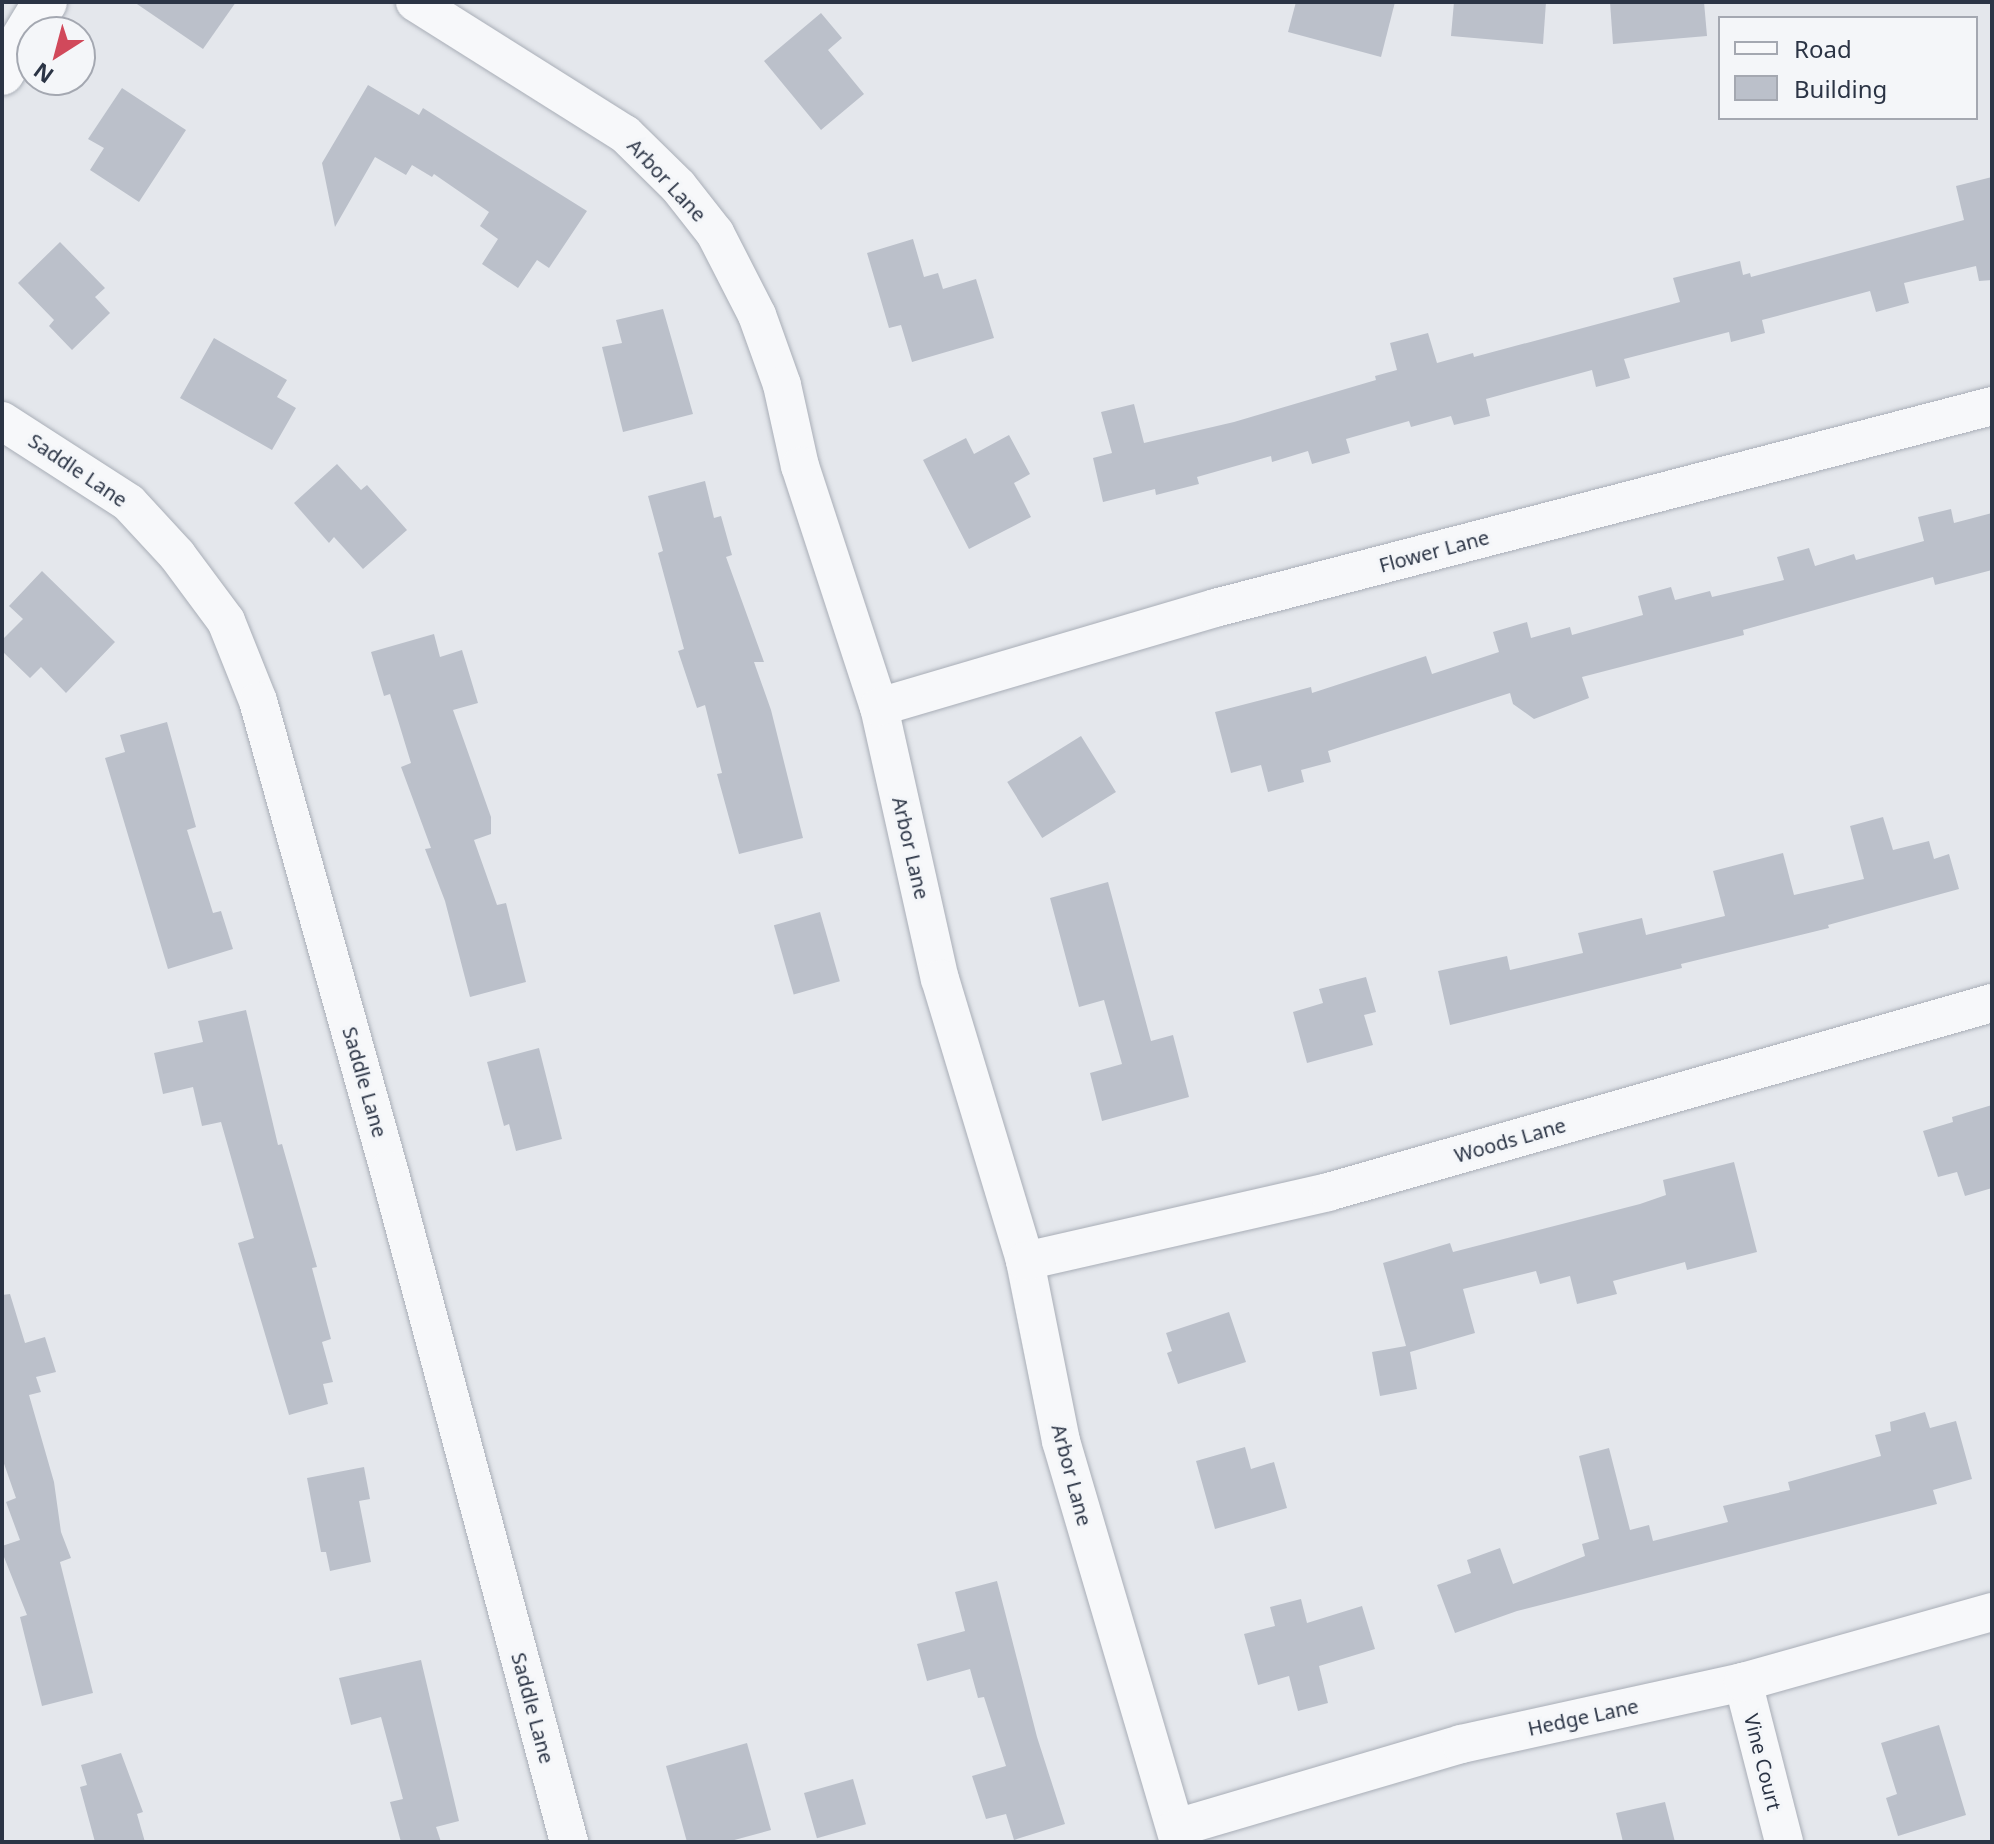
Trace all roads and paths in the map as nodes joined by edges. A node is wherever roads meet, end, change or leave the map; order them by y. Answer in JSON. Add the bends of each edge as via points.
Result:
{"nodes":[{"id":1,"x":45,"y":2,"type":"edge"},
{"id":2,"x":415,"y":2,"type":"edge"},
{"id":3,"x":2,"y":73,"type":"edge"},
{"id":4,"x":1992,"y":406,"type":"edge"},
{"id":5,"x":2,"y":421,"type":"edge"},
{"id":6,"x":879,"y":707,"type":"junction"},
{"id":7,"x":1992,"y":1003,"type":"edge"},
{"id":8,"x":1025,"y":1261,"type":"junction"},
{"id":9,"x":1992,"y":1612,"type":"edge"},
{"id":10,"x":1743,"y":1682,"type":"junction"},
{"id":11,"x":1178,"y":1835,"type":"edge"},
{"id":12,"x":569,"y":1842,"type":"edge"},
{"id":13,"x":1784,"y":1842,"type":"edge"}],
"edges":[{"from":1,"to":3,"type":"street"},
{"from":2,"to":6,"type":"street","name":"Arbor Lane","via":[[625,134],[678,186],[715,233],[757,315],[782,385],[800,466]]},
{"from":4,"to":6,"type":"street","name":"Flower Lane","via":[[1215,608]]},
{"from":5,"to":12,"type":"street","name":"Saddle Lane","via":[[129,503],[177,555],[226,621],[258,701]]},
{"from":6,"to":8,"type":"street","name":"Arbor Lane","via":[[940,979]]},
{"from":7,"to":8,"type":"street","name":"Woods Lane","via":[[1328,1192]]},
{"from":8,"to":11,"type":"street","name":"Arbor Lane","via":[[1061,1441]]},
{"from":9,"to":10,"type":"street","name":"Hedge Lane"},
{"from":10,"to":11,"type":"street","name":"Hedge Lane","via":[[1461,1744]]},
{"from":10,"to":13,"type":"street","name":"Vine Court"}]}
